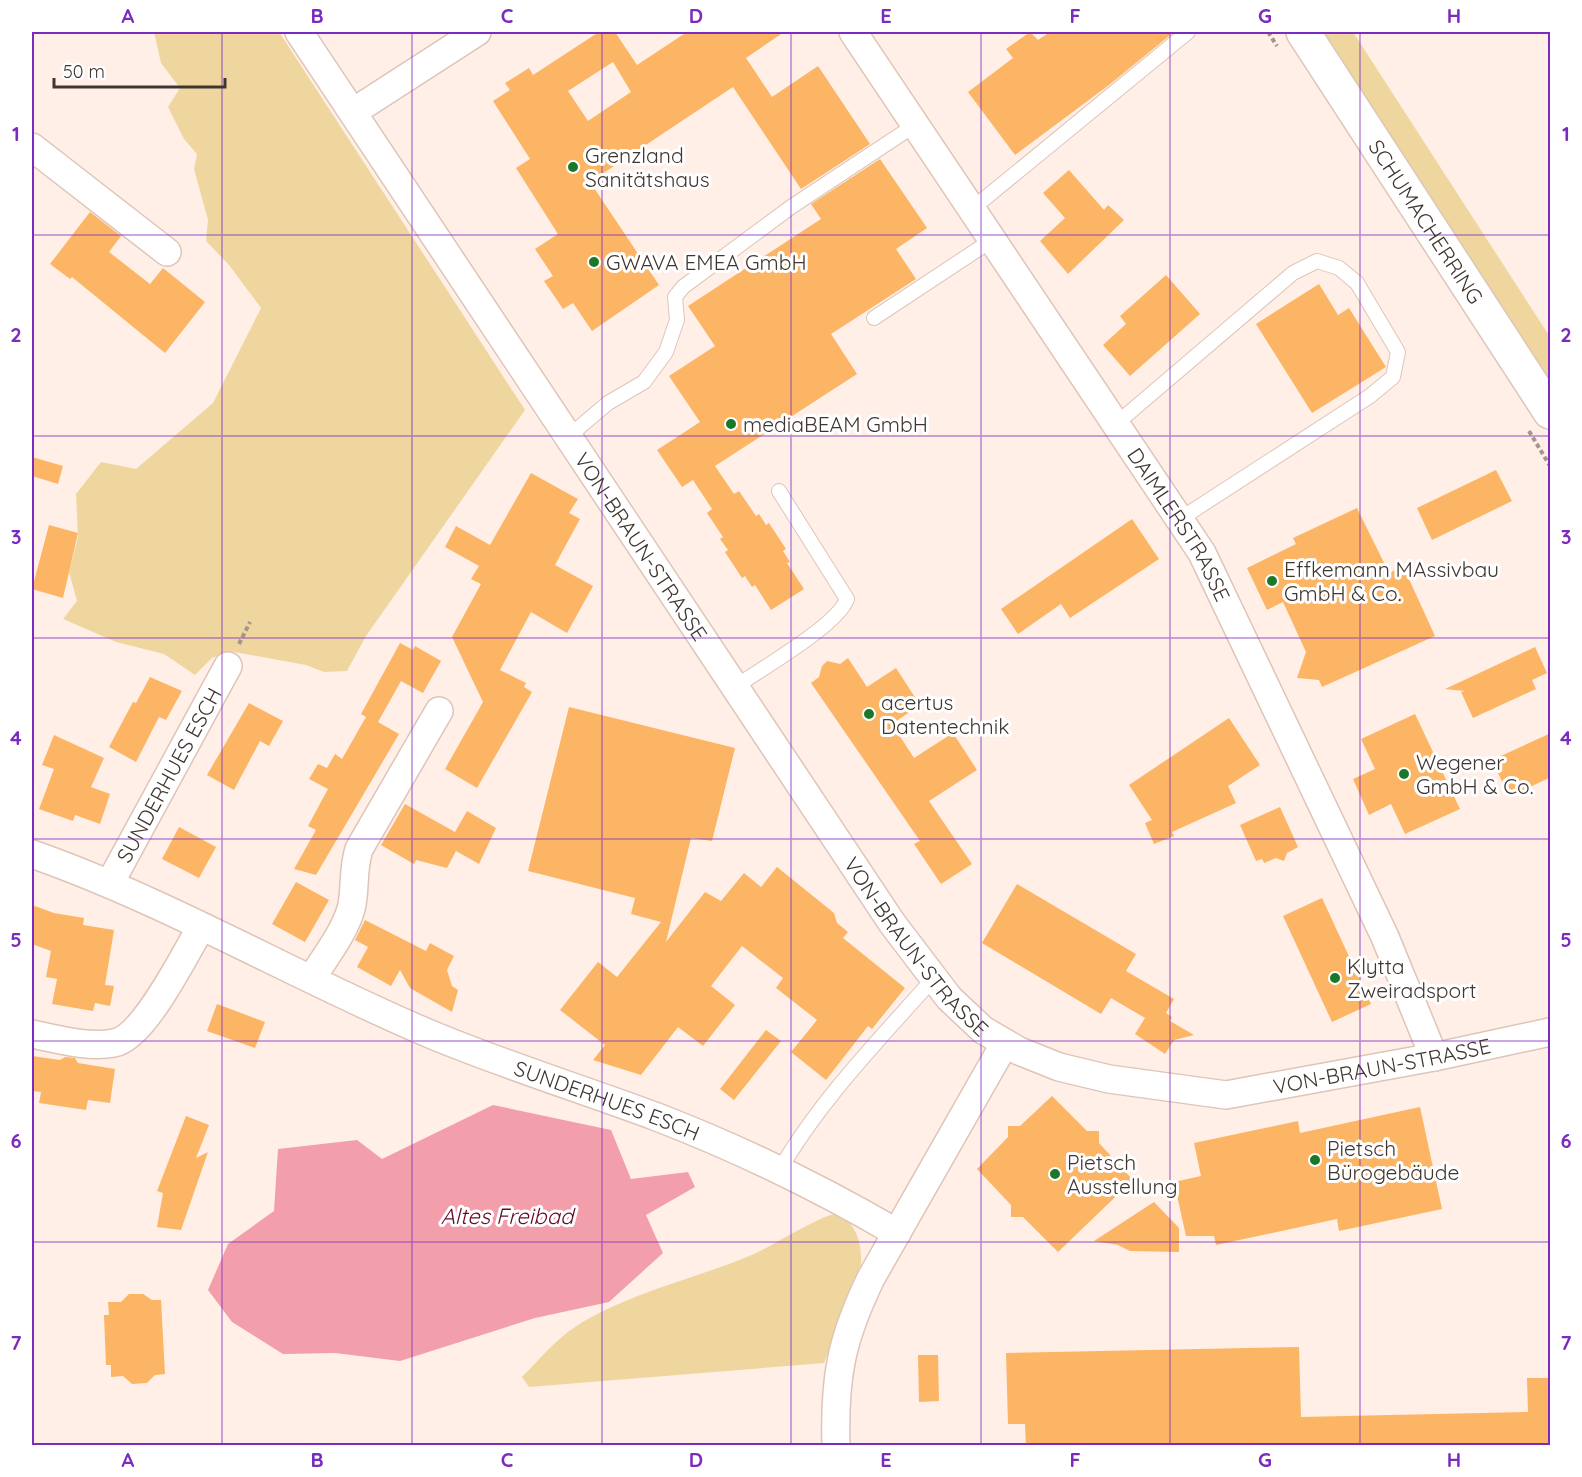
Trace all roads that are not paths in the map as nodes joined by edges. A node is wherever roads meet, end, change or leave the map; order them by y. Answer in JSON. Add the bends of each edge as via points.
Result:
{"nodes":[{"id":1,"x":299,"y":32,"type":"edge"},
{"id":2,"x":477,"y":32,"type":"edge"},
{"id":3,"x":853,"y":32,"type":"edge"},
{"id":4,"x":1188,"y":32,"type":"edge"},
{"id":5,"x":1303,"y":32,"type":"edge"},
{"id":6,"x":353,"y":112,"type":"junction"},
{"id":7,"x":915,"y":125,"type":"junction"},
{"id":8,"x":32,"y":147,"type":"edge"},
{"id":9,"x":972,"y":209,"type":"junction"},
{"id":10,"x":992,"y":240,"type":"junction"},
{"id":11,"x":167,"y":252,"type":"dead end"},
{"id":12,"x":874,"y":318,"type":"dead end"},
{"id":13,"x":1551,"y":412,"type":"edge"},
{"id":14,"x":1116,"y":424,"type":"junction"},
{"id":15,"x":569,"y":436,"type":"junction"},
{"id":16,"x":779,"y":491,"type":"dead end"},
{"id":17,"x":1180,"y":519,"type":"junction"},
{"id":18,"x":228,"y":666,"type":"dead end"},
{"id":19,"x":735,"y":687,"type":"junction"},
{"id":20,"x":439,"y":711,"type":"dead end"},
{"id":21,"x":32,"y":854,"type":"edge"},
{"id":22,"x":110,"y":883,"type":"junction"},
{"id":23,"x":201,"y":927,"type":"junction"},
{"id":24,"x":312,"y":978,"type":"junction"},
{"id":25,"x":933,"y":979,"type":"junction"},
{"id":26,"x":1551,"y":1032,"type":"edge"},
{"id":27,"x":32,"y":1034,"type":"edge"},
{"id":28,"x":1005,"y":1043,"type":"junction"},
{"id":29,"x":1434,"y":1057,"type":"junction"},
{"id":30,"x":779,"y":1171,"type":"junction"},
{"id":31,"x":897,"y":1233,"type":"junction"},
{"id":32,"x":836,"y":1446,"type":"edge"}],
"edges":[{"from":1,"to":6,"type":"street","name":"VON-BRAUN-STRASSE"},
{"from":2,"to":6,"type":"street"},
{"from":3,"to":7,"type":"street","name":"DAIMLERSTRASSE"},
{"from":4,"to":9,"type":"lane"},
{"from":5,"to":13,"type":"main road","name":"SCHUMACHERRING"},
{"from":6,"to":15,"type":"street","name":"VON-BRAUN-STRASSE"},
{"from":7,"to":9,"type":"street","name":"DAIMLERSTRASSE"},
{"from":7,"to":15,"type":"lane","via":[[791,207],[683,287],[675,297],[677,320],[666,352],[644,382],[608,403]]},
{"from":8,"to":11,"type":"street"},
{"from":9,"to":10,"type":"street","name":"DAIMLERSTRASSE"},
{"from":10,"to":12,"type":"lane"},
{"from":10,"to":14,"type":"street","name":"DAIMLERSTRASSE"},
{"from":14,"to":17,"type":"street","name":"DAIMLERSTRASSE"},
{"from":14,"to":17,"type":"lane","via":[[1293,273],[1317,261],[1340,268],[1357,283],[1398,352],[1393,377],[1370,396]]},
{"from":15,"to":19,"type":"street","name":"VON-BRAUN-STRASSE"},
{"from":16,"to":19,"type":"lane","via":[[847,599],[843,609],[821,628]]},
{"from":17,"to":29,"type":"street","name":"DAIMLERSTRASSE","via":[[1202,553],[1365,894]]},
{"from":18,"to":22,"type":"street","name":"SUNDERHUES ESCH"},
{"from":19,"to":25,"type":"street","name":"VON-BRAUN-STRASSE"},
{"from":20,"to":24,"type":"street","via":[[359,849],[346,922]]},
{"from":21,"to":22,"type":"street","name":"SUNDERHUES ESCH"},
{"from":22,"to":23,"type":"street","name":"SUNDERHUES ESCH"},
{"from":23,"to":24,"type":"street","name":"SUNDERHUES ESCH"},
{"from":23,"to":27,"type":"street","via":[[153,1009],[132,1036],[115,1043],[91,1044]]},
{"from":24,"to":30,"type":"street","name":"SUNDERHUES ESCH","via":[[428,1034],[659,1118]]},
{"from":25,"to":28,"type":"street","name":"VON-BRAUN-STRASSE","via":[[983,1030]]},
{"from":25,"to":30,"type":"lane","via":[[868,1052],[796,1142]]},
{"from":26,"to":29,"type":"street","name":"VON-BRAUN-STRASSE"},
{"from":28,"to":29,"type":"street","name":"VON-BRAUN-STRASSE","via":[[1059,1067],[1226,1095]]},
{"from":28,"to":31,"type":"street","name":"VON-BRAUN-STRASSE"},
{"from":30,"to":31,"type":"street","name":"SUNDERHUES ESCH"},
{"from":31,"to":32,"type":"street","name":"VON-BRAUN-STRASSE","via":[[852,1318],[842,1352],[836,1382]]}]}
